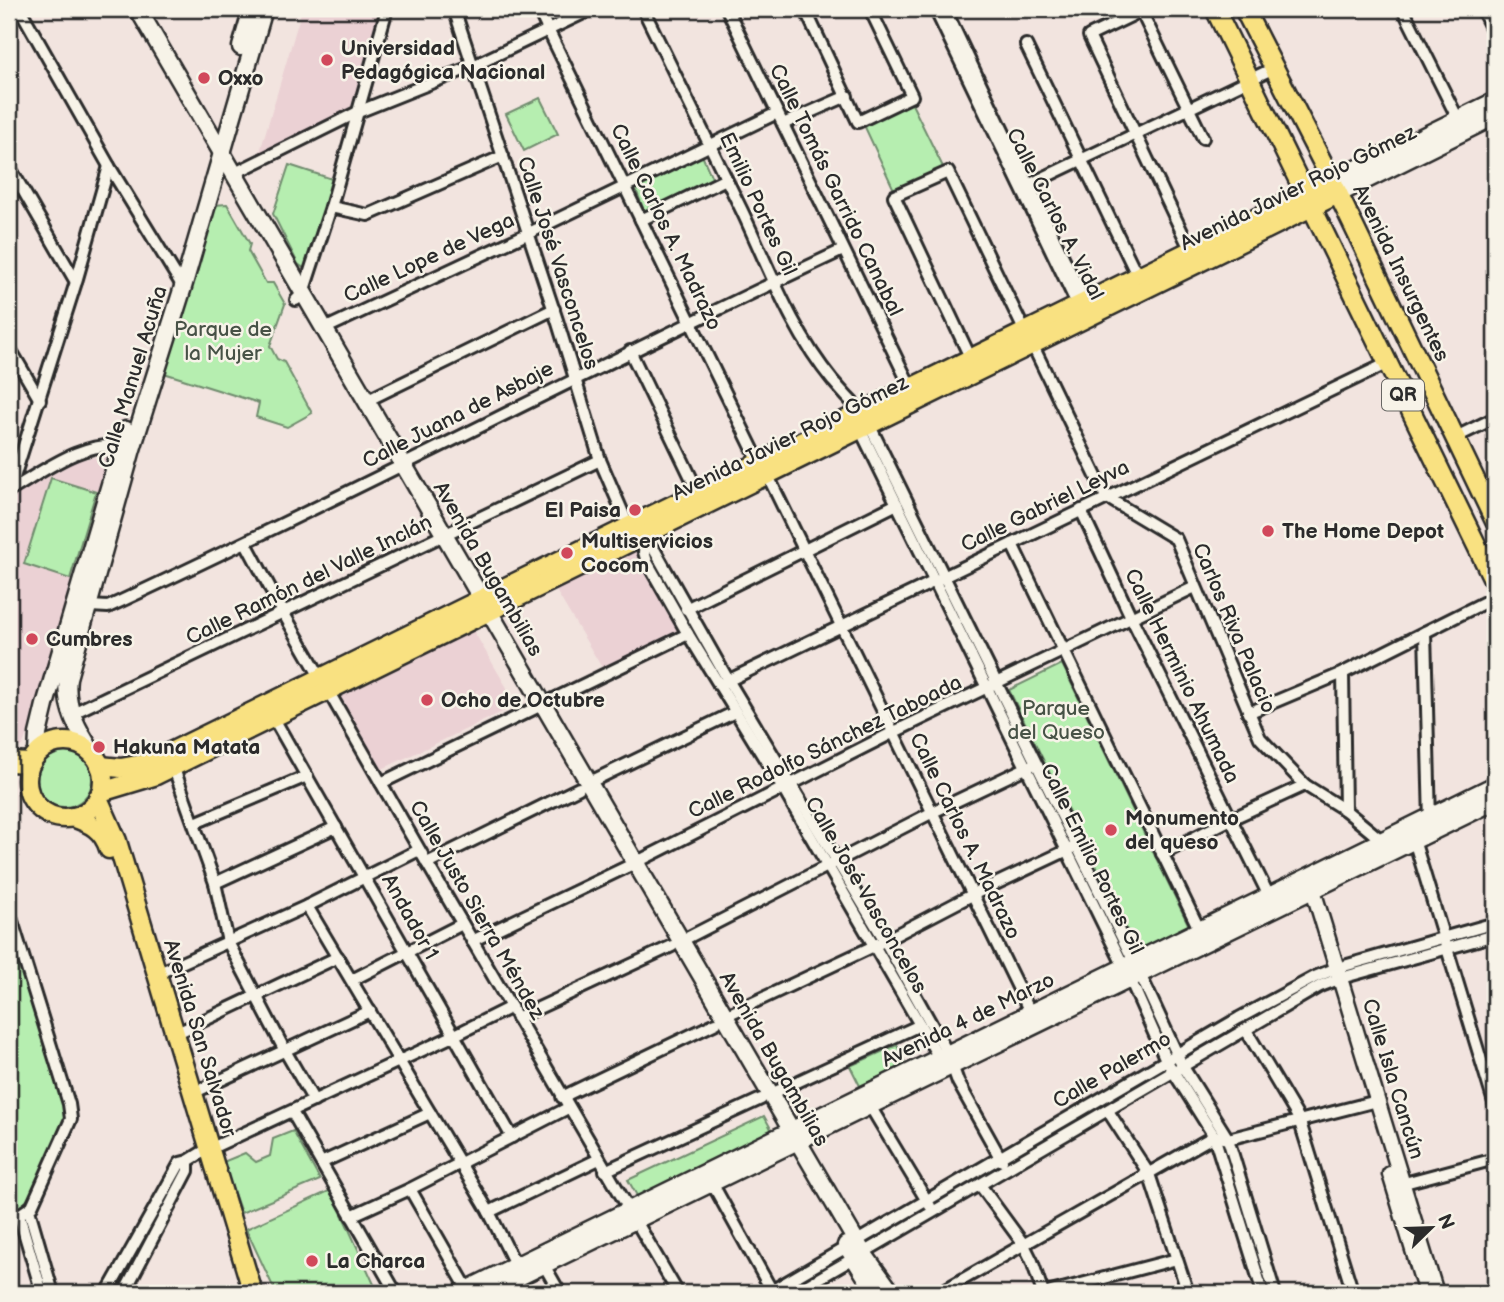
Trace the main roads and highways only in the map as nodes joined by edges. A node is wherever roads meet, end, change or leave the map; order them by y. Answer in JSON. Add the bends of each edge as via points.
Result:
{"nodes":[{"id":1,"x":127,"y":9,"type":"edge"},
{"id":2,"x":138,"y":9,"type":"edge"},
{"id":3,"x":253,"y":9,"type":"edge"},
{"id":4,"x":264,"y":9,"type":"edge"},
{"id":5,"x":1215,"y":9,"type":"edge"},
{"id":6,"x":1246,"y":9,"type":"edge"},
{"id":7,"x":1495,"y":101,"type":"edge"},
{"id":8,"x":1495,"y":116,"type":"edge"},
{"id":9,"x":215,"y":153,"type":"junction"},
{"id":10,"x":1335,"y":188,"type":"junction"},
{"id":11,"x":1309,"y":200,"type":"junction"},
{"id":12,"x":300,"y":297,"type":"junction"},
{"id":13,"x":1083,"y":309,"type":"junction"},
{"id":14,"x":1029,"y":338,"type":"junction"},
{"id":15,"x":860,"y":417,"type":"junction"},
{"id":16,"x":126,"y":448,"type":"junction"},
{"id":17,"x":398,"y":467,"type":"junction"},
{"id":18,"x":763,"y":468,"type":"junction"},
{"id":19,"x":1495,"y":521,"type":"edge"},
{"id":20,"x":639,"y":535,"type":"junction"},
{"id":21,"x":1495,"y":583,"type":"edge"},
{"id":22,"x":480,"y":608,"type":"junction"},
{"id":23,"x":325,"y":684,"type":"junction"},
{"id":24,"x":34,"y":759,"type":"junction"},
{"id":25,"x":97,"y":761,"type":"junction"},
{"id":26,"x":9,"y":762,"type":"edge"},
{"id":27,"x":151,"y":769,"type":"junction"},
{"id":28,"x":9,"y":776,"type":"edge"},
{"id":29,"x":1495,"y":785,"type":"edge"},
{"id":30,"x":28,"y":788,"type":"junction"},
{"id":31,"x":100,"y":795,"type":"junction"},
{"id":32,"x":1495,"y":801,"type":"edge"},
{"id":33,"x":72,"y":817,"type":"junction"},
{"id":34,"x":1431,"y":824,"type":"junction"},
{"id":35,"x":1387,"y":846,"type":"junction"},
{"id":36,"x":1307,"y":885,"type":"junction"},
{"id":37,"x":1203,"y":936,"type":"junction"},
{"id":38,"x":946,"y":1062,"type":"junction"},
{"id":39,"x":790,"y":1138,"type":"junction"},
{"id":40,"x":200,"y":1154,"type":"junction"},
{"id":41,"x":632,"y":1215,"type":"junction"},
{"id":42,"x":855,"y":1250,"type":"junction"},
{"id":43,"x":464,"y":1291,"type":"edge"},
{"id":44,"x":243,"y":1293,"type":"edge"},
{"id":45,"x":253,"y":1293,"type":"edge"},
{"id":46,"x":486,"y":1293,"type":"edge"},
{"id":47,"x":877,"y":1293,"type":"edge"},
{"id":48,"x":892,"y":1293,"type":"edge"}],
"edges":[{"from":1,"to":9,"type":"main road","name":"Avenida Bugambilias"},
{"from":2,"to":9,"type":"main road","name":"Avenida Bugambilias"},
{"from":3,"to":9,"type":"main road","name":"Calle Manuel Acuña"},
{"from":4,"to":9,"type":"main road","name":"Calle Manuel Acuña"},
{"from":5,"to":11,"type":"main road","number":"QR"},
{"from":6,"to":10,"type":"main road","name":"Avenida Insurgentes","number":"QR"},
{"from":7,"to":10,"type":"main road","name":"Avenida Javier Rojo Gómez"},
{"from":8,"to":10,"type":"main road","name":"Avenida Javier Rojo Gómez"},
{"from":9,"to":12,"type":"main road","name":"Avenida Bugambilias"},
{"from":9,"to":12,"type":"main road","name":"Avenida Bugambilias","via":[[233,174]]},
{"from":9,"to":16,"type":"main road","name":"Calle Manuel Acuña"},
{"from":10,"to":11,"type":"main road","name":"Avenida Javier Rojo Gómez"},
{"from":10,"to":19,"type":"main road","name":"Avenida Insurgentes","number":"QR"},
{"from":11,"to":13,"type":"main road","name":"Avenida Javier Rojo Gómez"},
{"from":11,"to":13,"type":"main road","name":"Avenida Javier Rojo Gómez","via":[[1138,276]]},
{"from":11,"to":21,"type":"main road","number":"QR"},
{"from":12,"to":17,"type":"main road","name":"Avenida Bugambilias"},
{"from":12,"to":17,"type":"main road","name":"Avenida Bugambilias","via":[[366,401]]},
{"from":13,"to":14,"type":"main road","name":"Avenida Javier Rojo Gómez"},
{"from":14,"to":15,"type":"main road","name":"Avenida Javier Rojo Gómez"},
{"from":14,"to":15,"type":"main road","name":"Avenida Javier Rojo Gómez","via":[[971,359]]},
{"from":15,"to":18,"type":"main road","name":"Avenida Javier Rojo Gómez"},
{"from":16,"to":24,"type":"main road","name":"Calle Manuel Acuña","via":[[45,705]]},
{"from":16,"to":25,"type":"main road","name":"Calle Manuel Acuña","via":[[90,606],[68,678],[71,714]]},
{"from":17,"to":22,"type":"main road","name":"Avenida Bugambilias"},
{"from":18,"to":20,"type":"main road","name":"Avenida Javier Rojo Gómez"},
{"from":18,"to":20,"type":"main road","name":"Avenida Javier Rojo Gómez","via":[[698,492]]},
{"from":20,"to":22,"type":"main road","name":"Avenida Javier Rojo Gómez"},
{"from":22,"to":23,"type":"main road","name":"Avenida Javier Rojo Gómez"},
{"from":22,"to":39,"type":"main road","name":"Avenida Bugambilias"},
{"from":23,"to":27,"type":"main road","name":"Avenida Javier Rojo Gómez"},
{"from":23,"to":27,"type":"main road","name":"Avenida Javier Rojo Gómez","via":[[273,717],[173,766]]},
{"from":24,"to":25,"type":"main road","via":[[45,747],[71,742],[84,747]]},
{"from":24,"to":26,"type":"main road"},
{"from":24,"to":30,"type":"main road","via":[[27,775]]},
{"from":25,"to":27,"type":"main road","name":"Avenida Javier Rojo Gómez"},
{"from":25,"to":31,"type":"main road","via":[[103,775]]},
{"from":27,"to":31,"type":"main road","name":"Avenida Javier Rojo Gómez"},
{"from":28,"to":30,"type":"main road"},
{"from":29,"to":34,"type":"main road","name":"Avenida 4 de Marzo"},
{"from":30,"to":33,"type":"main road","via":[[49,814]]},
{"from":31,"to":33,"type":"main road","via":[[92,807]]},
{"from":31,"to":40,"type":"main road","name":"Avenida San Salvador","via":[[193,1093]]},
{"from":32,"to":34,"type":"main road","name":"Avenida 4 de Marzo"},
{"from":33,"to":40,"type":"main road","name":"Avenida San Salvador","via":[[100,830],[108,845]]},
{"from":34,"to":35,"type":"main road","name":"Avenida 4 de Marzo"},
{"from":34,"to":35,"type":"main road","name":"Avenida 4 de Marzo","via":[[1414,840]]},
{"from":35,"to":36,"type":"main road","name":"Avenida 4 de Marzo"},
{"from":36,"to":37,"type":"main road","name":"Avenida 4 de Marzo"},
{"from":36,"to":37,"type":"main road","name":"Avenida 4 de Marzo","via":[[1269,897]]},
{"from":37,"to":38,"type":"main road","name":"Avenida 4 de Marzo"},
{"from":38,"to":39,"type":"main road","name":"Avenida 4 de Marzo"},
{"from":38,"to":39,"type":"main road","name":"Avenida 4 de Marzo","via":[[870,1106]]},
{"from":39,"to":41,"type":"main road","name":"Avenida 4 de Marzo"},
{"from":39,"to":41,"type":"main road","name":"Avenida 4 de Marzo","via":[[712,1183]]},
{"from":39,"to":42,"type":"main road","name":"Avenida Bugambilias"},
{"from":40,"to":44,"type":"main road","name":"Avenida San Salvador"},
{"from":40,"to":45,"type":"main road","name":"Avenida San Salvador"},
{"from":41,"to":43,"type":"main road","name":"Avenida 4 de Marzo"},
{"from":41,"to":46,"type":"main road","name":"Avenida 4 de Marzo"},
{"from":42,"to":47,"type":"main road","name":"Avenida Bugambilias"},
{"from":42,"to":48,"type":"main road","name":"Avenida Bugambilias"}]}
